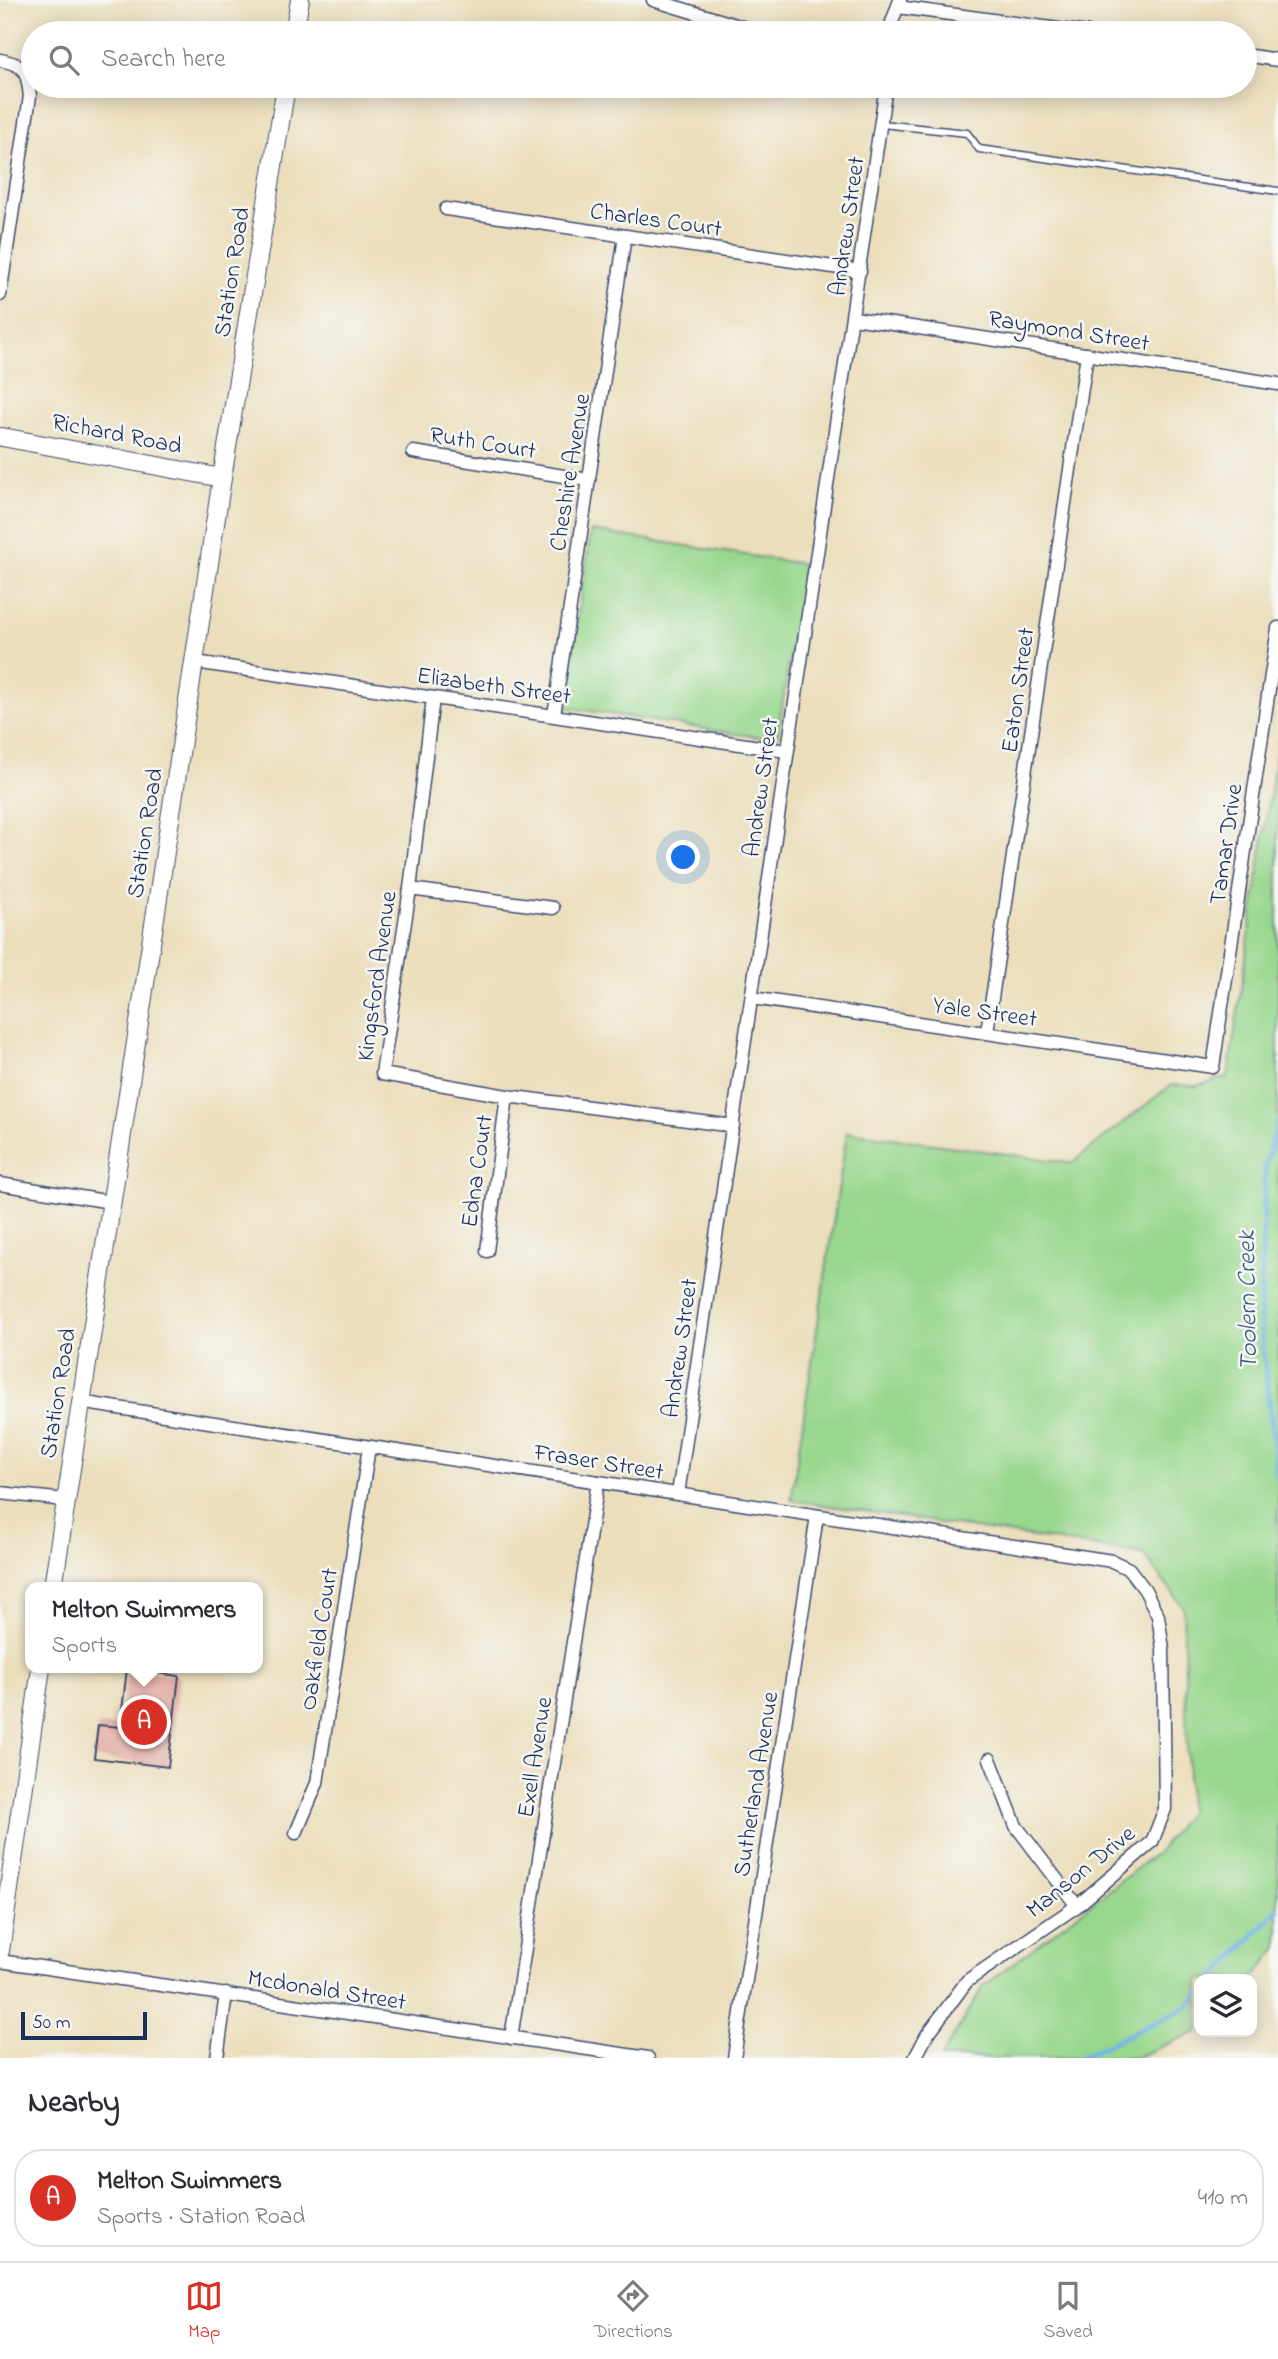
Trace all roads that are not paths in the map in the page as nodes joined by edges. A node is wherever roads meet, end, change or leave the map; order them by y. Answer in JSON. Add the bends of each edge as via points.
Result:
{"nodes":[{"id":1,"x":300,"y":0,"type":"edge"},
{"id":2,"x":653,"y":0,"type":"edge"},
{"id":3,"x":899,"y":3,"type":"edge"},
{"id":4,"x":296,"y":21,"type":"edge"},
{"id":5,"x":722,"y":21,"type":"edge"},
{"id":6,"x":892,"y":21,"type":"edge"},
{"id":7,"x":1012,"y":21,"type":"edge"},
{"id":8,"x":1257,"y":57,"type":"edge"},
{"id":9,"x":0,"y":60,"type":"edge"},
{"id":10,"x":1278,"y":60,"type":"edge"},
{"id":11,"x":21,"y":67,"type":"edge"},
{"id":12,"x":30,"y":98,"type":"edge"},
{"id":13,"x":284,"y":98,"type":"edge"},
{"id":14,"x":885,"y":98,"type":"edge"},
{"id":15,"x":882,"y":124,"type":"junction"},
{"id":16,"x":1278,"y":191,"type":"edge"},
{"id":17,"x":446,"y":209,"type":"dead end"},
{"id":18,"x":625,"y":236,"type":"junction"},
{"id":19,"x":860,"y":271,"type":"junction"},
{"id":20,"x":0,"y":295,"type":"edge"},
{"id":21,"x":854,"y":318,"type":"junction"},
{"id":22,"x":1087,"y":354,"type":"junction"},
{"id":23,"x":1278,"y":383,"type":"edge"},
{"id":24,"x":1,"y":434,"type":"edge"},
{"id":25,"x":413,"y":452,"type":"dead end"},
{"id":26,"x":222,"y":478,"type":"junction"},
{"id":27,"x":589,"y":480,"type":"junction"},
{"id":28,"x":1278,"y":628,"type":"edge"},
{"id":29,"x":195,"y":662,"type":"junction"},
{"id":30,"x":433,"y":698,"type":"junction"},
{"id":31,"x":554,"y":715,"type":"junction"},
{"id":32,"x":786,"y":751,"type":"junction"},
{"id":33,"x":410,"y":889,"type":"junction"},
{"id":34,"x":553,"y":908,"type":"dead end"},
{"id":35,"x":752,"y":998,"type":"junction"},
{"id":36,"x":987,"y":1032,"type":"junction"},
{"id":37,"x":1213,"y":1067,"type":"joint"},
{"id":38,"x":507,"y":1096,"type":"junction"},
{"id":39,"x":733,"y":1126,"type":"junction"},
{"id":40,"x":0,"y":1184,"type":"edge"},
{"id":41,"x":111,"y":1202,"type":"junction"},
{"id":42,"x":487,"y":1251,"type":"dead end"},
{"id":43,"x":79,"y":1402,"type":"junction"},
{"id":44,"x":369,"y":1447,"type":"junction"},
{"id":45,"x":598,"y":1482,"type":"junction"},
{"id":46,"x":0,"y":1493,"type":"edge"},
{"id":47,"x":678,"y":1494,"type":"junction"},
{"id":48,"x":65,"y":1500,"type":"junction"},
{"id":49,"x":817,"y":1516,"type":"junction"},
{"id":50,"x":1112,"y":1561,"type":"joint"},
{"id":51,"x":54,"y":1582,"type":"edge"},
{"id":52,"x":40,"y":1673,"type":"edge"},
{"id":53,"x":990,"y":1759,"type":"dead end"},
{"id":54,"x":296,"y":1833,"type":"dead end"},
{"id":55,"x":1077,"y":1906,"type":"junction"},
{"id":56,"x":1,"y":1943,"type":"edge"},
{"id":57,"x":0,"y":1961,"type":"edge"},
{"id":58,"x":226,"y":1994,"type":"junction"},
{"id":59,"x":510,"y":2038,"type":"junction"},
{"id":60,"x":217,"y":2058,"type":"edge"},
{"id":61,"x":648,"y":2058,"type":"edge"},
{"id":62,"x":734,"y":2058,"type":"edge"},
{"id":63,"x":915,"y":2058,"type":"edge"}],
"edges":[{"from":1,"to":4,"type":"street"},
{"from":2,"to":5,"type":"street"},
{"from":3,"to":6,"type":"street"},
{"from":3,"to":7,"type":"street"},
{"from":8,"to":10,"type":"street"},
{"from":9,"to":11,"type":"street"},
{"from":12,"to":20,"type":"street"},
{"from":13,"to":26,"type":"street","name":"Station Road"},
{"from":14,"to":15,"type":"street","name":"Andrew Street"},
{"from":15,"to":16,"type":"lane","via":[[967,133],[979,149]]},
{"from":15,"to":19,"type":"street","name":"Andrew Street"},
{"from":17,"to":18,"type":"street","name":"Charles Court"},
{"from":18,"to":19,"type":"street","name":"Charles Court"},
{"from":18,"to":27,"type":"street","name":"Cheshire Avenue"},
{"from":19,"to":21,"type":"street","name":"Andrew Street"},
{"from":21,"to":22,"type":"street","name":"Raymond Street"},
{"from":21,"to":32,"type":"street","name":"Andrew Street"},
{"from":22,"to":23,"type":"street","name":"Raymond Street"},
{"from":22,"to":36,"type":"street","name":"Eaton Street"},
{"from":24,"to":26,"type":"street","name":"Richard Road"},
{"from":25,"to":27,"type":"street","name":"Ruth Court"},
{"from":26,"to":29,"type":"street","name":"Station Road"},
{"from":27,"to":31,"type":"street","name":"Cheshire Avenue"},
{"from":28,"to":37,"type":"street","name":"Tamar Drive"},
{"from":29,"to":30,"type":"street","name":"Elizabeth Street"},
{"from":29,"to":41,"type":"street","name":"Station Road"},
{"from":30,"to":31,"type":"street","name":"Elizabeth Street"},
{"from":30,"to":33,"type":"street","name":"Kingsford Avenue"},
{"from":31,"to":32,"type":"street","name":"Elizabeth Street"},
{"from":32,"to":35,"type":"street","name":"Andrew Street"},
{"from":33,"to":34,"type":"street"},
{"from":33,"to":38,"type":"street","name":"Kingsford Avenue","via":[[382,1074]]},
{"from":35,"to":36,"type":"street","name":"Yale Street"},
{"from":35,"to":39,"type":"street","name":"Andrew Street"},
{"from":36,"to":37,"type":"street","name":"Yale Street"},
{"from":38,"to":39,"type":"street","name":"Kingsford Avenue"},
{"from":38,"to":42,"type":"street","name":"Edna Court"},
{"from":39,"to":47,"type":"street","name":"Andrew Street"},
{"from":40,"to":41,"type":"street"},
{"from":41,"to":43,"type":"street","name":"Station Road"},
{"from":43,"to":44,"type":"street","name":"Fraser Street"},
{"from":43,"to":48,"type":"street","name":"Station Road"},
{"from":44,"to":45,"type":"street","name":"Fraser Street"},
{"from":44,"to":54,"type":"street","name":"Oakfield Court","via":[[317,1783]]},
{"from":45,"to":47,"type":"street","name":"Fraser Street"},
{"from":45,"to":59,"type":"street","name":"Exell Avenue"},
{"from":46,"to":48,"type":"street"},
{"from":47,"to":49,"type":"street","name":"Fraser Street"},
{"from":48,"to":51,"type":"street","name":"Station Road"},
{"from":49,"to":50,"type":"street","name":"Fraser Street"},
{"from":49,"to":62,"type":"street","name":"Sutherland Avenue"},
{"from":50,"to":55,"type":"street","name":"Manson Drive","via":[[1129,1569],[1158,1616],[1163,1649],[1165,1809],[1152,1842]]},
{"from":52,"to":56,"type":"street"},
{"from":53,"to":55,"type":"street","via":[[1016,1826]]},
{"from":55,"to":63,"type":"street","name":"Manson Drive","via":[[967,1981]]},
{"from":57,"to":58,"type":"street","name":"Mcdonald Street"},
{"from":58,"to":59,"type":"street","name":"Mcdonald Street"},
{"from":58,"to":60,"type":"street"},
{"from":59,"to":61,"type":"street","name":"Mcdonald Street"}]}
